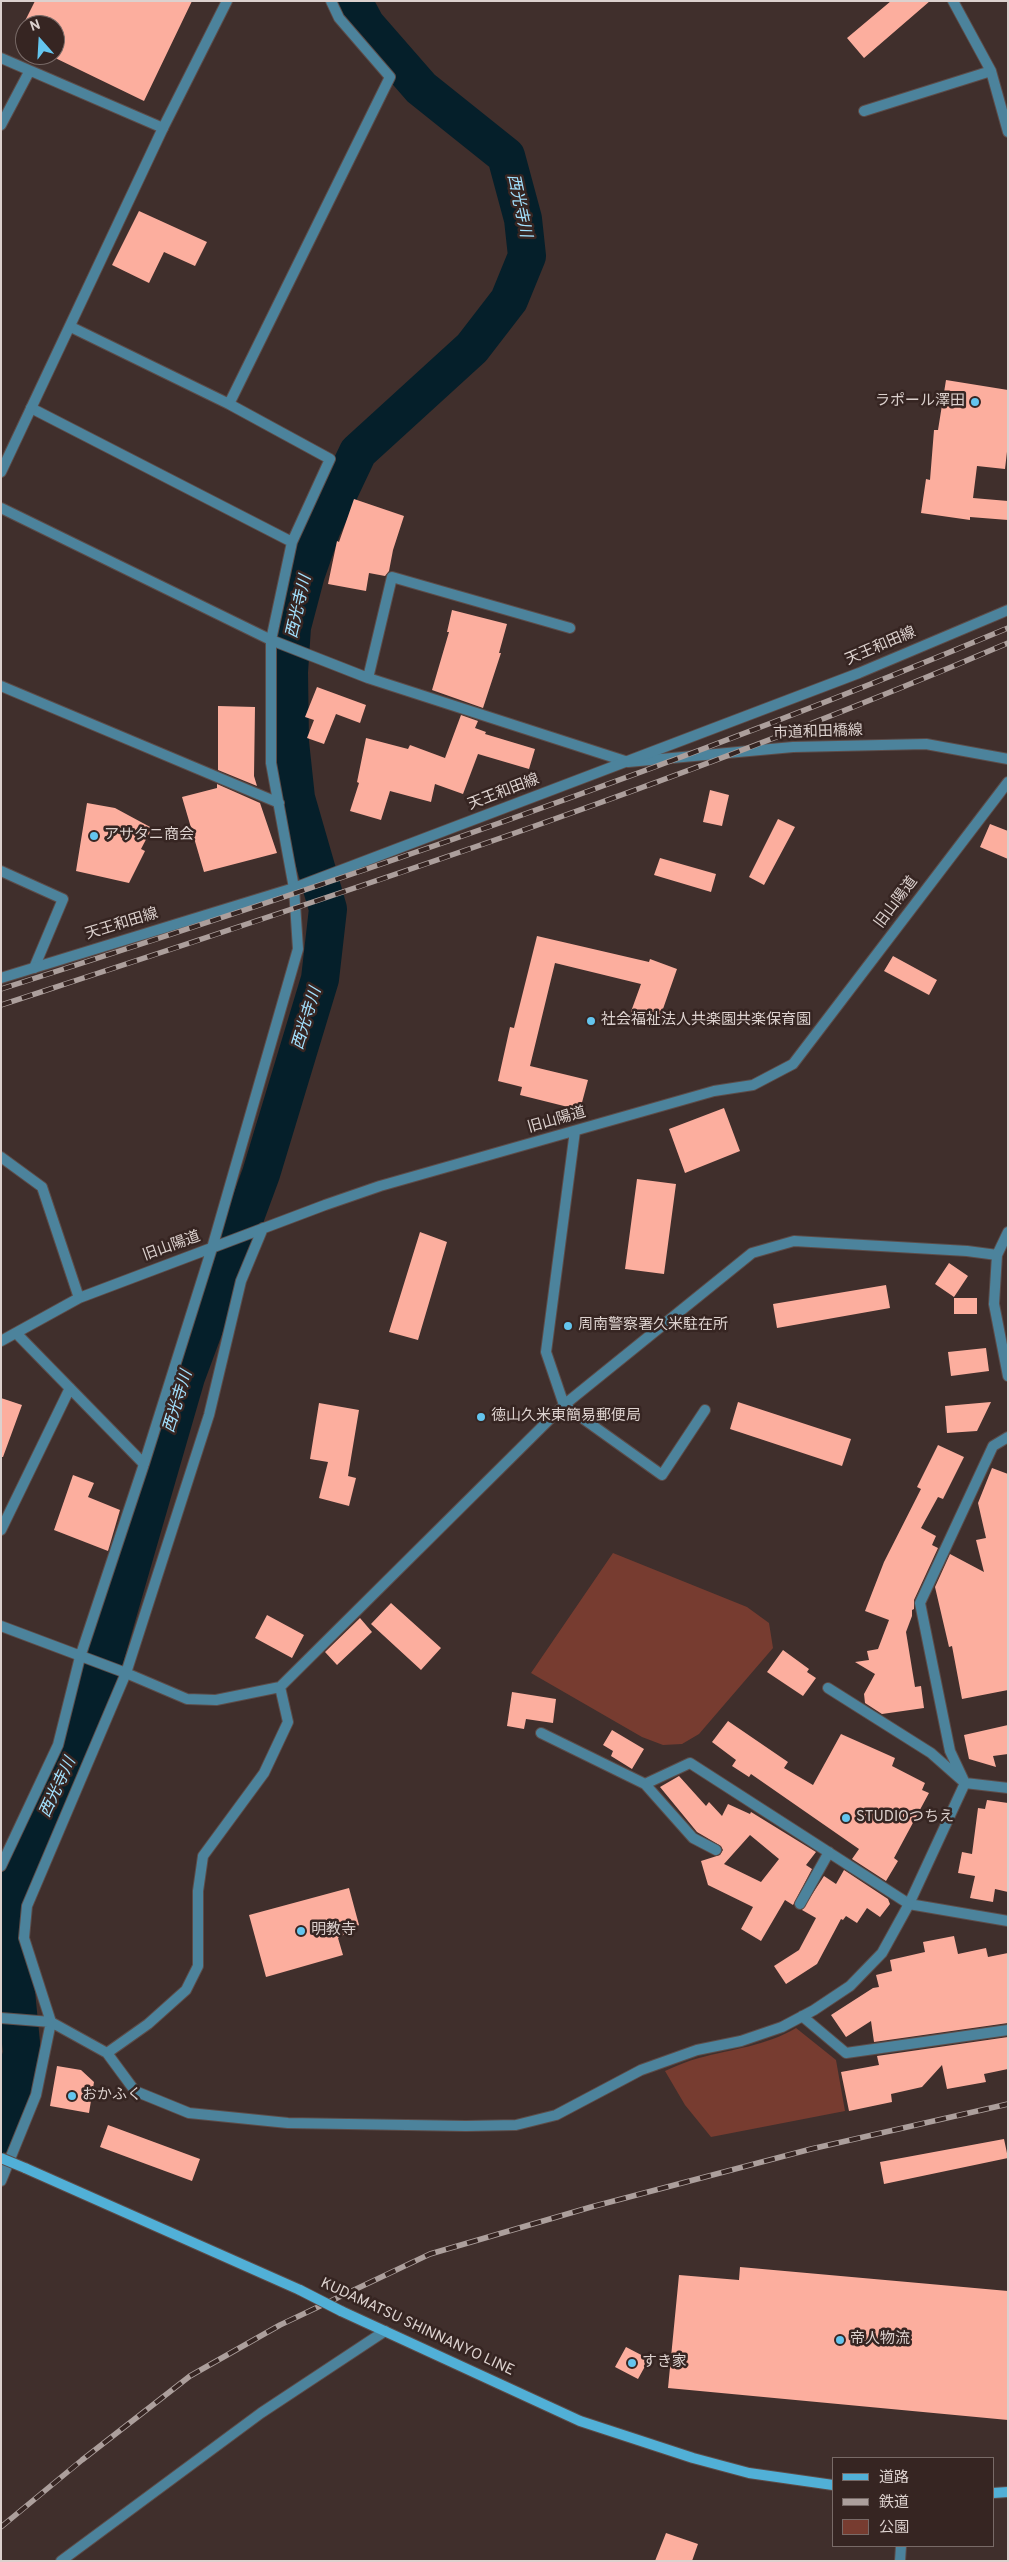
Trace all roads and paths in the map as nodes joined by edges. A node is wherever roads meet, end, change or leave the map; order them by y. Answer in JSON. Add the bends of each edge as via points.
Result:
{"nodes":[{"id":1,"x":227,"y":1,"type":"edge"},
{"id":2,"x":331,"y":1,"type":"edge"},
{"id":3,"x":953,"y":1,"type":"edge"},
{"id":4,"x":1,"y":58,"type":"edge"},
{"id":5,"x":991,"y":71,"type":"junction"},
{"id":6,"x":29,"y":72,"type":"junction"},
{"id":7,"x":864,"y":111,"type":"dead end"},
{"id":8,"x":1,"y":125,"type":"edge"},
{"id":9,"x":164,"y":128,"type":"junction"},
{"id":10,"x":1008,"y":132,"type":"edge"},
{"id":11,"x":71,"y":327,"type":"junction"},
{"id":12,"x":229,"y":404,"type":"junction"},
{"id":13,"x":31,"y":408,"type":"junction"},
{"id":14,"x":1,"y":472,"type":"edge"},
{"id":15,"x":1,"y":508,"type":"edge"},
{"id":16,"x":292,"y":542,"type":"junction"},
{"id":17,"x":1008,"y":610,"type":"edge"},
{"id":18,"x":570,"y":628,"type":"dead end"},
{"id":19,"x":271,"y":640,"type":"junction"},
{"id":20,"x":368,"y":678,"type":"junction"},
{"id":21,"x":1,"y":686,"type":"edge"},
{"id":22,"x":1008,"y":759,"type":"edge"},
{"id":23,"x":628,"y":762,"type":"junction"},
{"id":24,"x":1008,"y":782,"type":"edge"},
{"id":25,"x":279,"y":803,"type":"junction"},
{"id":26,"x":1,"y":872,"type":"edge"},
{"id":27,"x":294,"y":888,"type":"junction"},
{"id":28,"x":34,"y":968,"type":"junction"},
{"id":29,"x":1,"y":978,"type":"edge"},
{"id":30,"x":575,"y":1131,"type":"junction"},
{"id":31,"x":1,"y":1156,"type":"edge"},
{"id":32,"x":263,"y":1228,"type":"junction"},
{"id":33,"x":1008,"y":1232,"type":"edge"},
{"id":34,"x":212,"y":1248,"type":"junction"},
{"id":35,"x":997,"y":1254,"type":"junction"},
{"id":36,"x":79,"y":1298,"type":"junction"},
{"id":37,"x":17,"y":1334,"type":"junction"},
{"id":38,"x":1,"y":1341,"type":"edge"},
{"id":39,"x":1005,"y":1348,"type":"edge"},
{"id":40,"x":1008,"y":1376,"type":"edge"},
{"id":41,"x":70,"y":1388,"type":"junction"},
{"id":42,"x":564,"y":1405,"type":"junction"},
{"id":43,"x":705,"y":1410,"type":"dead end"},
{"id":44,"x":1008,"y":1437,"type":"edge"},
{"id":45,"x":144,"y":1464,"type":"junction"},
{"id":46,"x":4,"y":1516,"type":"edge"},
{"id":47,"x":1,"y":1530,"type":"edge"},
{"id":48,"x":1,"y":1626,"type":"edge"},
{"id":49,"x":80,"y":1657,"type":"junction"},
{"id":50,"x":126,"y":1673,"type":"junction"},
{"id":51,"x":280,"y":1687,"type":"junction"},
{"id":52,"x":828,"y":1688,"type":"dead end"},
{"id":53,"x":541,"y":1733,"type":"dead end"},
{"id":54,"x":965,"y":1783,"type":"junction"},
{"id":55,"x":646,"y":1784,"type":"junction"},
{"id":56,"x":1008,"y":1788,"type":"edge"},
{"id":57,"x":716,"y":1850,"type":"dead end"},
{"id":58,"x":829,"y":1852,"type":"junction"},
{"id":59,"x":1,"y":1866,"type":"edge"},
{"id":60,"x":800,"y":1904,"type":"dead end"},
{"id":61,"x":909,"y":1904,"type":"junction"},
{"id":62,"x":1008,"y":1921,"type":"edge"},
{"id":63,"x":802,"y":2016,"type":"junction"},
{"id":64,"x":1,"y":2018,"type":"edge"},
{"id":65,"x":52,"y":2022,"type":"junction"},
{"id":66,"x":1008,"y":2030,"type":"edge"},
{"id":67,"x":107,"y":2053,"type":"junction"},
{"id":68,"x":1,"y":2158,"type":"edge"},
{"id":69,"x":1,"y":2181,"type":"edge"},
{"id":70,"x":385,"y":2331,"type":"junction"},
{"id":71,"x":832,"y":2485,"type":"edge"},
{"id":72,"x":1008,"y":2492,"type":"edge"},
{"id":73,"x":994,"y":2493,"type":"edge"},
{"id":74,"x":901,"y":2547,"type":"edge"},
{"id":75,"x":61,"y":2561,"type":"edge"},
{"id":76,"x":900,"y":2561,"type":"edge"}],
"edges":[{"from":1,"to":9,"type":"street"},
{"from":2,"to":12,"type":"street","via":[[339,18],[390,78]]},
{"from":3,"to":5,"type":"street"},
{"from":4,"to":6,"type":"street"},
{"from":5,"to":7,"type":"street"},
{"from":5,"to":10,"type":"street"},
{"from":6,"to":8,"type":"street"},
{"from":6,"to":9,"type":"street"},
{"from":9,"to":11,"type":"street"},
{"from":11,"to":12,"type":"street"},
{"from":11,"to":13,"type":"street"},
{"from":12,"to":16,"type":"street","via":[[330,459]]},
{"from":13,"to":14,"type":"street"},
{"from":13,"to":16,"type":"street"},
{"from":15,"to":19,"type":"street"},
{"from":16,"to":19,"type":"street"},
{"from":17,"to":23,"type":"street","name":"天王和田線","via":[[859,673]]},
{"from":18,"to":20,"type":"street","via":[[392,577]]},
{"from":19,"to":20,"type":"street"},
{"from":19,"to":25,"type":"street","via":[[271,763]]},
{"from":20,"to":23,"type":"street"},
{"from":21,"to":25,"type":"street"},
{"from":22,"to":23,"type":"street","name":"市道和田橋線","via":[[926,744],[793,747]]},
{"from":23,"to":27,"type":"street","name":"天王和田線"},
{"from":24,"to":30,"type":"street","name":"旧山陽道","via":[[793,1064],[752,1085],[714,1091]]},
{"from":25,"to":27,"type":"street"},
{"from":26,"to":28,"type":"street","via":[[64,899]]},
{"from":27,"to":28,"type":"street","name":"天王和田線"},
{"from":27,"to":34,"type":"street","via":[[298,950]]},
{"from":28,"to":29,"type":"street","name":"天王和田線"},
{"from":30,"to":32,"type":"street","name":"旧山陽道","via":[[380,1186]]},
{"from":30,"to":42,"type":"street","via":[[546,1352]]},
{"from":31,"to":36,"type":"street","via":[[42,1188]]},
{"from":32,"to":34,"type":"street","name":"旧山陽道"},
{"from":32,"to":50,"type":"street","via":[[241,1281],[208,1415]]},
{"from":33,"to":35,"type":"street"},
{"from":34,"to":36,"type":"street","name":"旧山陽道"},
{"from":34,"to":45,"type":"street"},
{"from":35,"to":39,"type":"street","via":[[994,1304]]},
{"from":35,"to":42,"type":"street","via":[[794,1241],[752,1253]]},
{"from":36,"to":37,"type":"street","name":"旧山陽道"},
{"from":37,"to":38,"type":"street","name":"旧山陽道"},
{"from":37,"to":41,"type":"street"},
{"from":39,"to":40,"type":"street"},
{"from":41,"to":45,"type":"street"},
{"from":41,"to":46,"type":"street"},
{"from":42,"to":43,"type":"street","via":[[662,1475]]},
{"from":42,"to":51,"type":"street"},
{"from":44,"to":54,"type":"street","via":[[993,1446],[920,1603],[950,1751]]},
{"from":45,"to":49,"type":"street"},
{"from":46,"to":47,"type":"street"},
{"from":48,"to":49,"type":"street"},
{"from":49,"to":50,"type":"street"},
{"from":49,"to":59,"type":"street","via":[[58,1746]]},
{"from":50,"to":51,"type":"street","via":[[187,1699],[216,1700]]},
{"from":50,"to":65,"type":"street","via":[[27,1906],[24,1938]]},
{"from":51,"to":67,"type":"street","via":[[288,1722],[264,1773],[203,1856],[198,1890],[198,1966],[186,1990],[148,2024]]},
{"from":52,"to":54,"type":"street","via":[[931,1753]]},
{"from":53,"to":55,"type":"street"},
{"from":54,"to":56,"type":"street"},
{"from":54,"to":61,"type":"street"},
{"from":55,"to":57,"type":"street","via":[[693,1838]]},
{"from":55,"to":58,"type":"street","via":[[690,1764]]},
{"from":58,"to":60,"type":"street"},
{"from":58,"to":61,"type":"street"},
{"from":61,"to":62,"type":"street"},
{"from":61,"to":63,"type":"street","via":[[882,1953],[850,1986]]},
{"from":63,"to":66,"type":"street","via":[[846,2052]]},
{"from":63,"to":67,"type":"street","via":[[782,2027],[741,2041],[697,2050],[641,2070],[556,2115],[516,2124],[288,2123],[189,2113],[135,2090]]},
{"from":64,"to":65,"type":"street"},
{"from":65,"to":67,"type":"street"},
{"from":65,"to":69,"type":"street","via":[[36,2096]]},
{"from":68,"to":70,"type":"main road","name":"KUDAMATSU SHINNANYO LINE","bridge":true},
{"from":70,"to":71,"type":"main road","name":"KUDAMATSU SHINNANYO LINE","via":[[580,2421],[693,2458],[749,2472]]},
{"from":70,"to":75,"type":"street","via":[[261,2413]]},
{"from":72,"to":73,"type":"main road"},
{"from":74,"to":76,"type":"street"}]}
